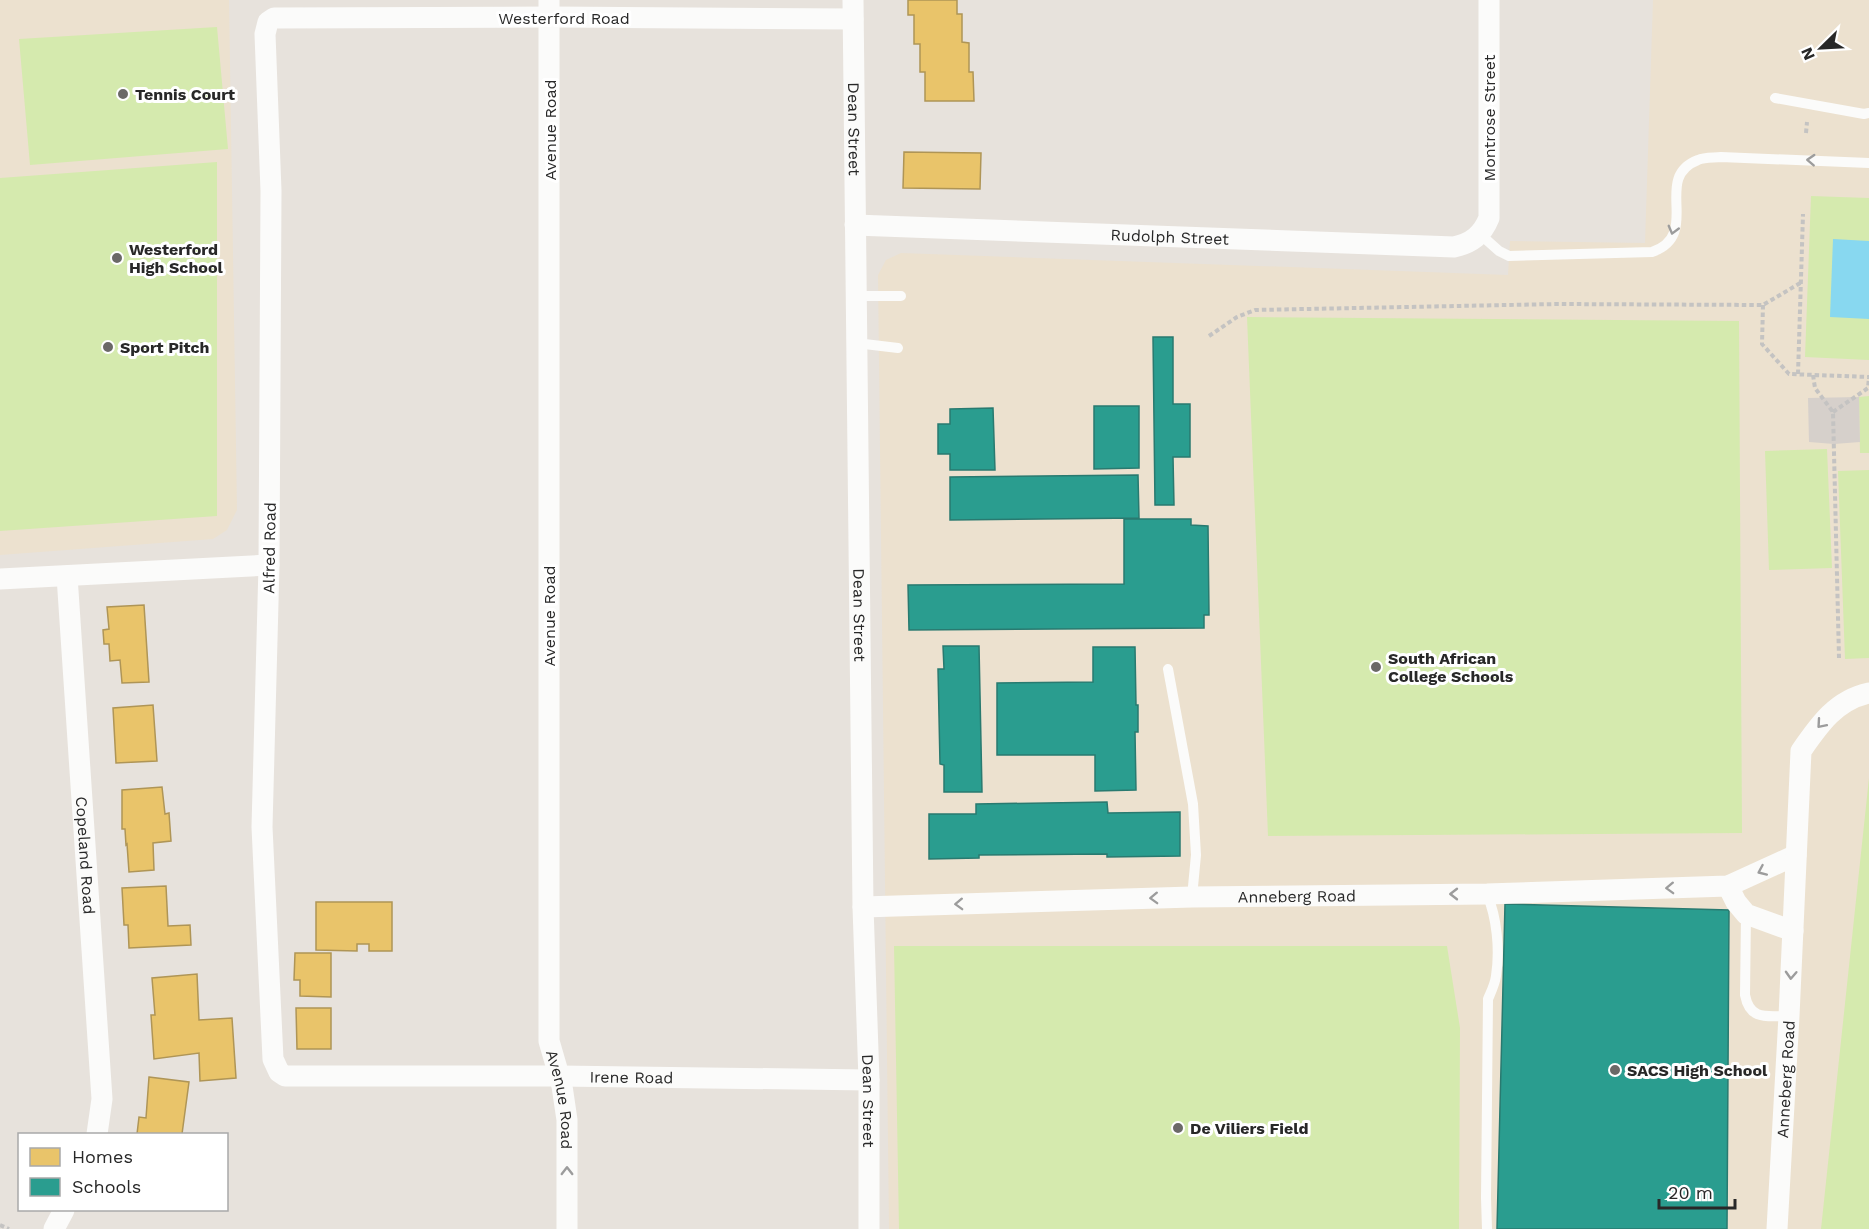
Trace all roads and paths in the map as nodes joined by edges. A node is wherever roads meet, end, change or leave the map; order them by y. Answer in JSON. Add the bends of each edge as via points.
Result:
{"nodes":[{"id":1,"x":1489,"y":0,"type":"edge"},
{"id":2,"x":550,"y":9,"type":"edge"},
{"id":3,"x":853,"y":10,"type":"edge"},
{"id":4,"x":274,"y":18,"type":"joint"},
{"id":5,"x":1775,"y":98,"type":"dead end"},
{"id":6,"x":1869,"y":113,"type":"edge"},
{"id":7,"x":1869,"y":163,"type":"edge"},
{"id":8,"x":1803,"y":214,"type":"dead end"},
{"id":9,"x":855,"y":225,"type":"junction"},
{"id":10,"x":1480,"y":235,"type":"junction"},
{"id":11,"x":1802,"y":282,"type":"junction"},
{"id":12,"x":857,"y":296,"type":"junction"},
{"id":13,"x":902,"y":296,"type":"dead end"},
{"id":14,"x":1763,"y":305,"type":"junction"},
{"id":15,"x":1209,"y":336,"type":"dead end"},
{"id":16,"x":856,"y":343,"type":"junction"},
{"id":17,"x":898,"y":348,"type":"dead end"},
{"id":18,"x":1798,"y":374,"type":"junction"},
{"id":19,"x":1814,"y":375,"type":"junction"},
{"id":20,"x":1869,"y":377,"type":"edge"},
{"id":21,"x":1833,"y":412,"type":"junction"},
{"id":22,"x":269,"y":565,"type":"junction"},
{"id":23,"x":67,"y":576,"type":"junction"},
{"id":24,"x":0,"y":579,"type":"edge"},
{"id":25,"x":1839,"y":658,"type":"dead end"},
{"id":26,"x":1168,"y":669,"type":"dead end"},
{"id":27,"x":1869,"y":693,"type":"edge"},
{"id":28,"x":1796,"y":855,"type":"junction"},
{"id":29,"x":1728,"y":886,"type":"junction"},
{"id":30,"x":1487,"y":894,"type":"junction"},
{"id":31,"x":1192,"y":897,"type":"junction"},
{"id":32,"x":863,"y":907,"type":"junction"},
{"id":33,"x":1746,"y":914,"type":"junction"},
{"id":34,"x":1793,"y":931,"type":"junction"},
{"id":35,"x":1789,"y":1016,"type":"junction"},
{"id":36,"x":285,"y":1076,"type":"joint"},
{"id":37,"x":559,"y":1076,"type":"junction"},
{"id":38,"x":869,"y":1080,"type":"junction"},
{"id":39,"x":97,"y":1133,"type":"edge"},
{"id":40,"x":63,"y":1211,"type":"edge"},
{"id":41,"x":0,"y":1225,"type":"edge"},
{"id":42,"x":9,"y":1229,"type":"edge"},
{"id":43,"x":54,"y":1229,"type":"edge"},
{"id":44,"x":567,"y":1229,"type":"edge"},
{"id":45,"x":869,"y":1229,"type":"edge"},
{"id":46,"x":1488,"y":1229,"type":"edge"},
{"id":47,"x":1777,"y":1229,"type":"edge"}],
"edges":[{"from":1,"to":10,"type":"street","name":"Montrose Street","via":[[1490,205],[1489,218]]},
{"from":2,"to":3,"type":"street","name":"Westerford Road"},
{"from":2,"to":4,"type":"street","name":"Westerford Road"},
{"from":2,"to":37,"type":"street","name":"Avenue Road","via":[[549,1041]]},
{"from":3,"to":9,"type":"street","name":"Dean Street"},
{"from":4,"to":22,"type":"street","name":"Alfred Road","via":[[268,22],[265,34],[271,191]]},
{"from":5,"to":6,"type":"lane"},
{"from":7,"to":10,"type":"lane","one_way":true,"via":[[1699,159],[1685,166],[1677,176],[1676,231],[1670,241],[1652,252],[1509,256]]},
{"from":8,"to":11,"type":"path"},
{"from":9,"to":10,"type":"street","name":"Rudolph Street","via":[[1454,247]]},
{"from":9,"to":12,"type":"street","name":"Dean Street"},
{"from":11,"to":14,"type":"path"},
{"from":11,"to":18,"type":"path"},
{"from":12,"to":13,"type":"lane"},
{"from":12,"to":16,"type":"street","name":"Dean Street"},
{"from":14,"to":15,"type":"path","via":[[1558,304],[1255,310]]},
{"from":14,"to":18,"type":"path","via":[[1762,344],[1789,374]]},
{"from":16,"to":17,"type":"lane"},
{"from":16,"to":32,"type":"street","name":"Dean Street"},
{"from":18,"to":19,"type":"path"},
{"from":19,"to":20,"type":"path"},
{"from":19,"to":21,"type":"path","via":[[1815,388]]},
{"from":20,"to":21,"type":"path","via":[[1868,388]]},
{"from":21,"to":25,"type":"path"},
{"from":22,"to":23,"type":"street"},
{"from":22,"to":36,"type":"street","name":"Alfred Road","via":[[262,827],[273,1059]]},
{"from":23,"to":24,"type":"street"},
{"from":23,"to":39,"type":"street","name":"Copeland Road","via":[[102,1099]]},
{"from":26,"to":31,"type":"lane","via":[[1193,804],[1196,855]]},
{"from":27,"to":28,"type":"street","name":"Anneberg Road","one_way":true,"via":[[1839,705],[1819,724],[1801,751]]},
{"from":28,"to":29,"type":"street","name":"Anneberg Road","one_way":true},
{"from":28,"to":34,"type":"street","name":"Anneberg Road"},
{"from":29,"to":30,"type":"street","name":"Anneberg Road","one_way":true},
{"from":29,"to":33,"type":"street"},
{"from":30,"to":31,"type":"street","name":"Anneberg Road","one_way":true},
{"from":30,"to":46,"type":"lane","via":[[1496,922],[1497,952],[1496,977],[1488,999]]},
{"from":31,"to":32,"type":"street","name":"Anneberg Road","one_way":true},
{"from":32,"to":38,"type":"street","name":"Dean Street"},
{"from":33,"to":34,"type":"street"},
{"from":33,"to":35,"type":"lane","via":[[1747,1005],[1762,1016]]},
{"from":34,"to":35,"type":"street","name":"Anneberg Road","one_way":true},
{"from":35,"to":47,"type":"street","name":"Anneberg Road"},
{"from":36,"to":37,"type":"street","name":"Irene Road"},
{"from":37,"to":38,"type":"street","name":"Irene Road"},
{"from":44,"to":37,"type":"street","name":"Avenue Road","one_way":true,"via":[[567,1120]]},
{"from":38,"to":45,"type":"street","name":"Dean Street"},
{"from":40,"to":43,"type":"street"},
{"from":41,"to":42,"type":"path"}]}
